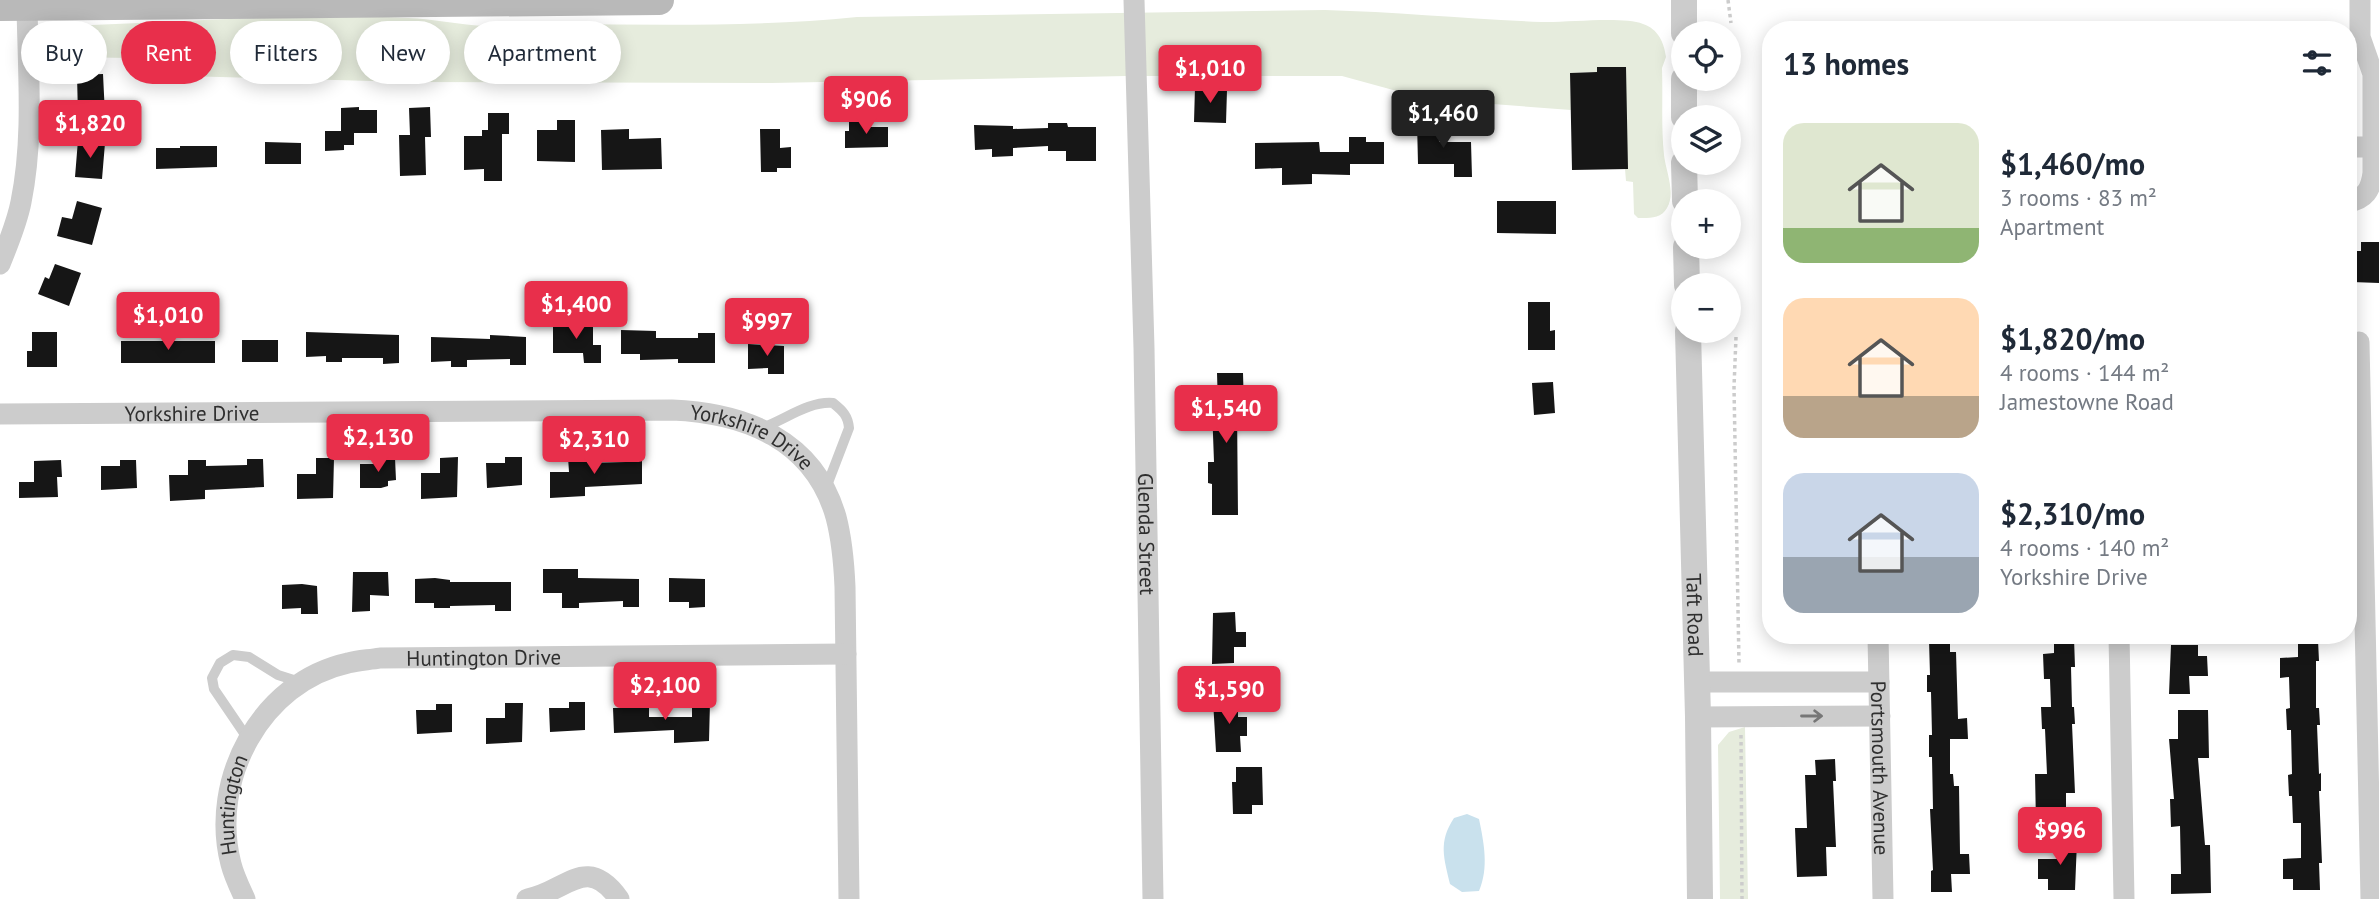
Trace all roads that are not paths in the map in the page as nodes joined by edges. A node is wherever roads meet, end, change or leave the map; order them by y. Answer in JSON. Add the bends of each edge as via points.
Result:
{"nodes":[{"id":1,"x":659,"y":0,"type":"edge"},
{"id":2,"x":1134,"y":0,"type":"edge"},
{"id":3,"x":1684,"y":0,"type":"edge"},
{"id":4,"x":2360,"y":0,"type":"edge"},
{"id":5,"x":331,"y":2,"type":"edge"},
{"id":6,"x":13,"y":6,"type":"edge"},
{"id":7,"x":1684,"y":21,"type":"edge"},
{"id":8,"x":2376,"y":67,"type":"edge"},
{"id":9,"x":2357,"y":147,"type":"edge"},
{"id":10,"x":2373,"y":147,"type":"junction"},
{"id":11,"x":2357,"y":201,"type":"edge"},
{"id":12,"x":0,"y":264,"type":"edge"},
{"id":13,"x":2359,"y":342,"type":"dead end"},
{"id":14,"x":1688,"y":343,"type":"edge"},
{"id":15,"x":2357,"y":401,"type":"edge"},
{"id":16,"x":0,"y":414,"type":"edge"},
{"id":17,"x":761,"y":428,"type":"junction"},
{"id":18,"x":825,"y":491,"type":"junction"},
{"id":19,"x":2357,"y":515,"type":"edge"},
{"id":20,"x":1878,"y":644,"type":"edge"},
{"id":21,"x":2119,"y":644,"type":"edge"},
{"id":22,"x":846,"y":654,"type":"junction"},
{"id":23,"x":303,"y":682,"type":"junction"},
{"id":24,"x":1697,"y":682,"type":"junction"},
{"id":25,"x":1879,"y":682,"type":"junction"},
{"id":26,"x":265,"y":713,"type":"joint"},
{"id":27,"x":1880,"y":716,"type":"junction"},
{"id":28,"x":1699,"y":718,"type":"junction"},
{"id":29,"x":248,"y":739,"type":"junction"},
{"id":30,"x":245,"y":899,"type":"edge"},
{"id":31,"x":527,"y":899,"type":"edge"},
{"id":32,"x":619,"y":899,"type":"edge"},
{"id":33,"x":849,"y":899,"type":"edge"},
{"id":34,"x":1153,"y":899,"type":"edge"},
{"id":35,"x":1700,"y":899,"type":"edge"},
{"id":36,"x":1883,"y":899,"type":"edge"},
{"id":37,"x":2124,"y":899,"type":"edge"},
{"id":38,"x":2371,"y":899,"type":"edge"}],
"edges":[{"from":1,"to":5,"type":"main road"},
{"from":2,"to":34,"type":"street","name":"Glenda Street"},
{"from":3,"to":7,"type":"street"},
{"from":4,"to":8,"type":"street","via":[[2360,37]]},
{"from":5,"to":6,"type":"main road"},
{"from":6,"to":12,"type":"street","via":[[29,118],[17,218]]},
{"from":8,"to":10,"type":"street"},
{"from":9,"to":10,"type":"street"},
{"from":10,"to":11,"type":"street","via":[[2372,184]]},
{"from":13,"to":15,"type":"street"},
{"from":14,"to":24,"type":"street","name":"Taft Road"},
{"from":16,"to":17,"type":"street","name":"Yorkshire Drive","via":[[672,410],[706,412]]},
{"from":17,"to":18,"type":"street","name":"Yorkshire Drive","via":[[796,453]]},
{"from":17,"to":18,"type":"lane","via":[[811,405],[834,403],[848,418],[849,428]]},
{"from":18,"to":22,"type":"street","name":"Yorkshire Drive","via":[[836,516],[842,549]]},
{"from":19,"to":38,"type":"street"},
{"from":20,"to":25,"type":"street","name":"Portsmouth Avenue"},
{"from":21,"to":37,"type":"street"},
{"from":22,"to":23,"type":"street","name":"Huntington Drive","via":[[380,658],[346,663]]},
{"from":22,"to":33,"type":"street","name":"Yorkshire Drive"},
{"from":23,"to":26,"type":"street","name":"Huntington Drive"},
{"from":23,"to":29,"type":"lane","via":[[278,675],[249,657],[233,655],[220,663],[212,678],[214,689]]},
{"from":24,"to":25,"type":"street"},
{"from":24,"to":28,"type":"street","name":"Taft Road"},
{"from":25,"to":27,"type":"street","name":"Portsmouth Avenue"},
{"from":26,"to":29,"type":"street","name":"Huntington"},
{"from":28,"to":27,"type":"street","one_way":true},
{"from":27,"to":36,"type":"street","name":"Portsmouth Avenue"},
{"from":28,"to":35,"type":"street","name":"Taft Road"},
{"from":29,"to":30,"type":"street","name":"Huntington","via":[[232,782],[226,822],[231,864]]},
{"from":31,"to":32,"type":"street","via":[[584,875],[598,879]]}]}
